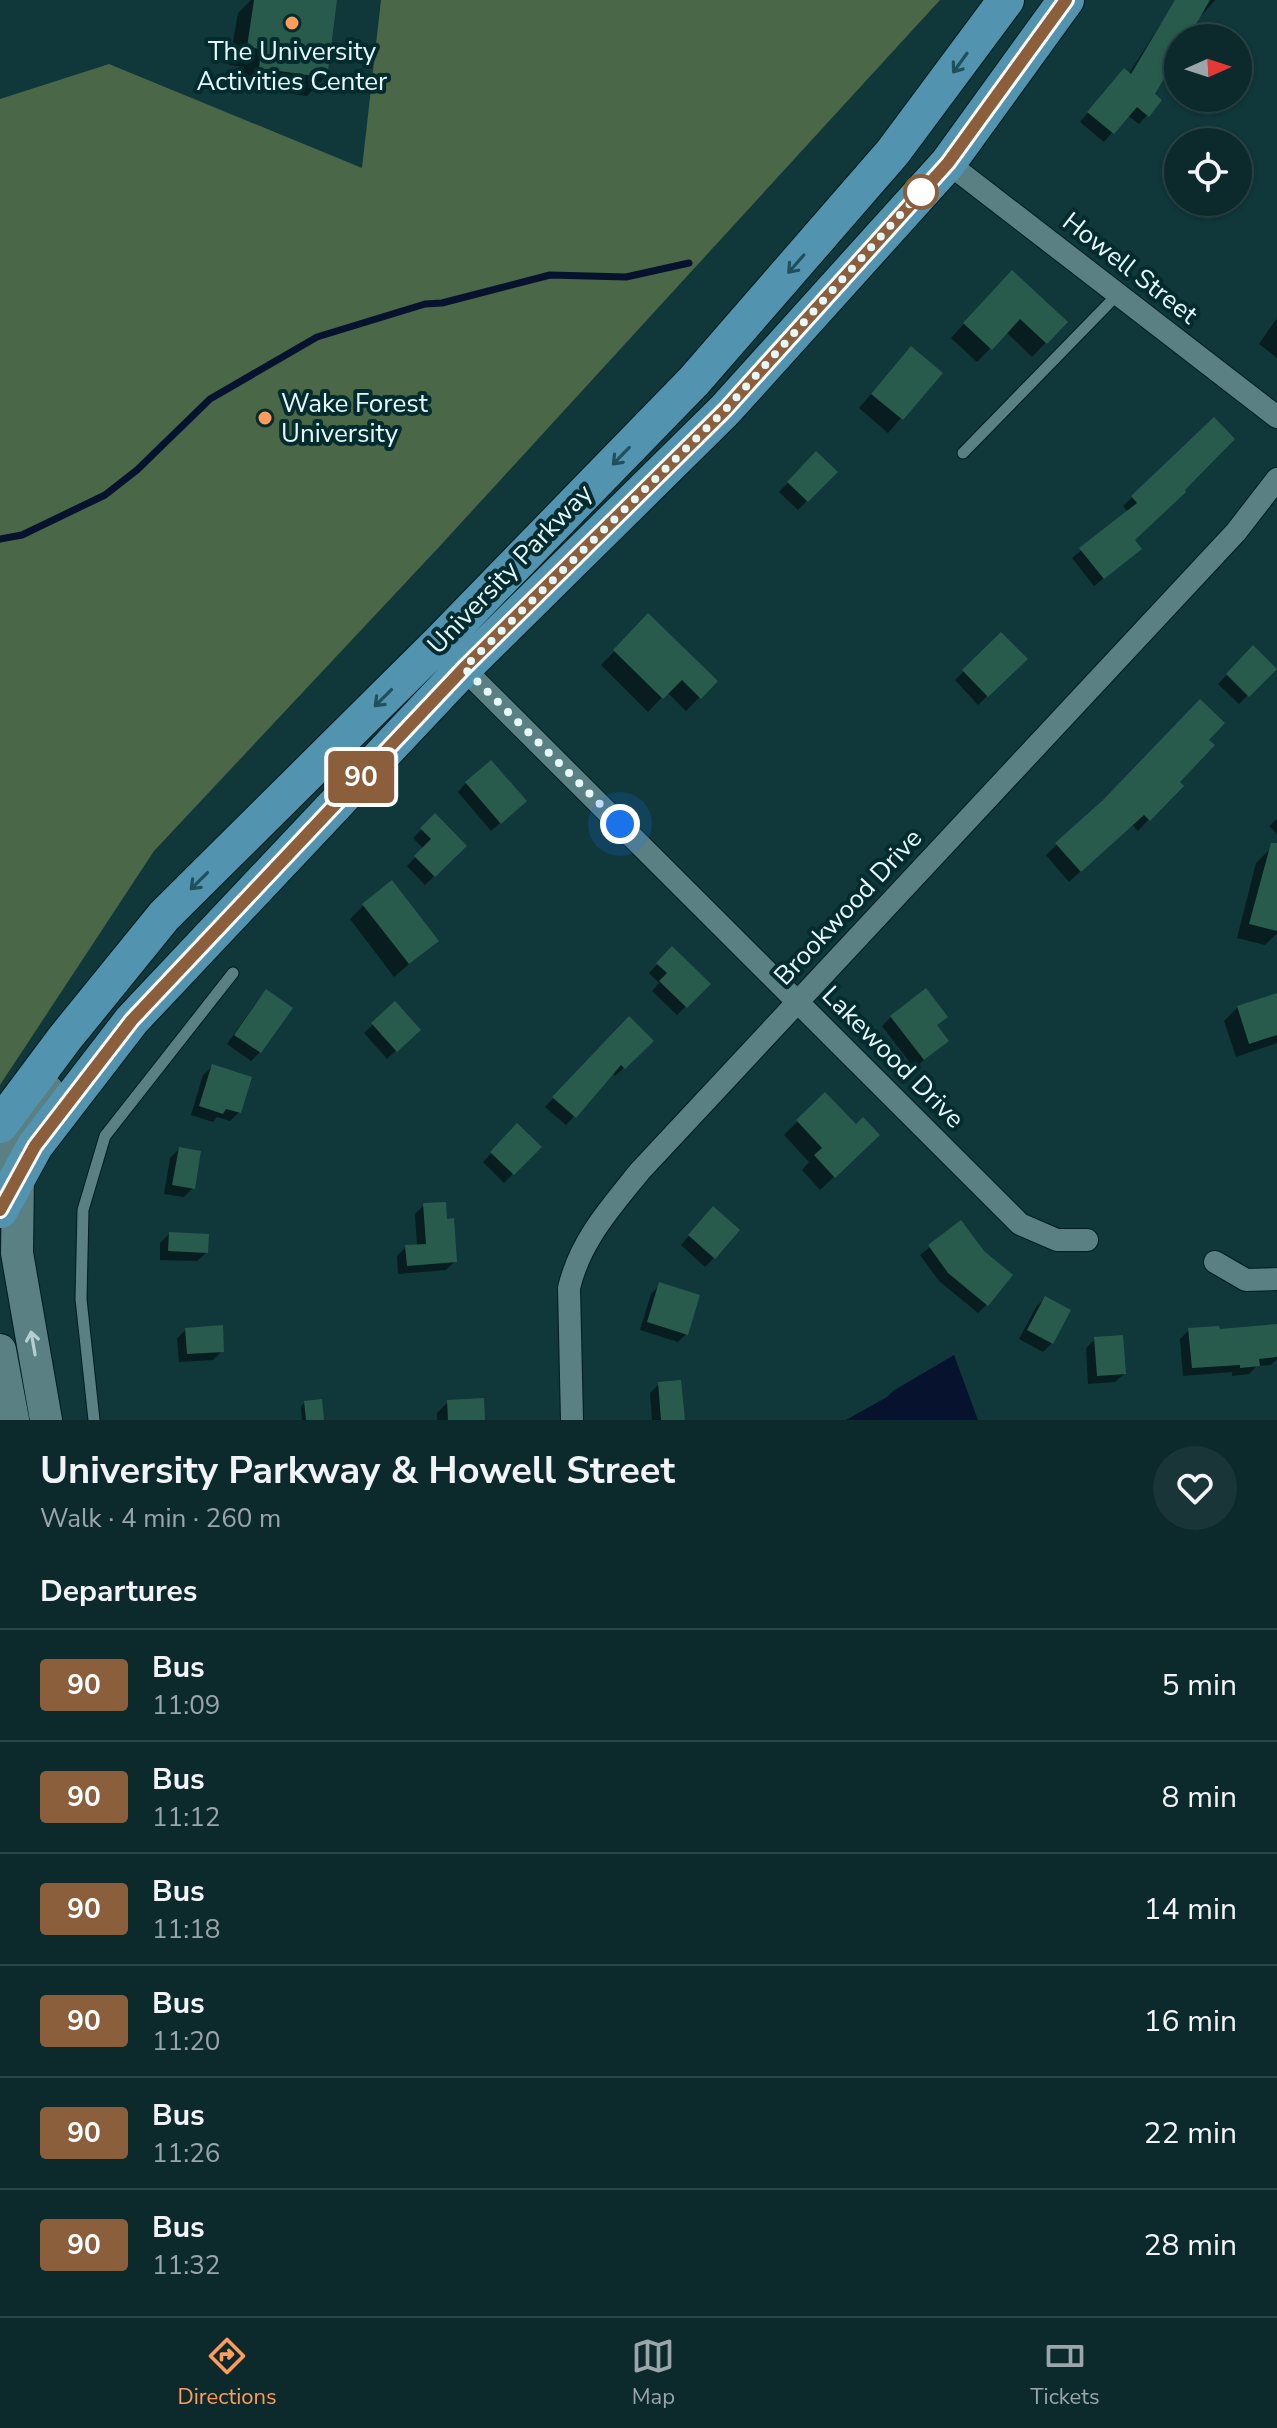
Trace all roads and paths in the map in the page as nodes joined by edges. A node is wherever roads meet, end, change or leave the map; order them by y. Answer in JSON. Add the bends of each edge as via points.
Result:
{"nodes":[{"id":1,"x":1006,"y":0,"type":"edge"},
{"id":2,"x":1066,"y":0,"type":"edge"},
{"id":3,"x":948,"y":163,"type":"junction"},
{"id":4,"x":1118,"y":294,"type":"junction"},
{"id":5,"x":1277,"y":417,"type":"edge"},
{"id":6,"x":963,"y":453,"type":"dead end"},
{"id":7,"x":1277,"y":479,"type":"edge"},
{"id":8,"x":439,"y":643,"type":"junction"},
{"id":9,"x":464,"y":668,"type":"junction"},
{"id":10,"x":233,"y":973,"type":"dead end"},
{"id":11,"x":798,"y":1002,"type":"junction"},
{"id":12,"x":65,"y":1038,"type":"junction"},
{"id":13,"x":0,"y":1125,"type":"edge"},
{"id":14,"x":9,"y":1169,"type":"edge"},
{"id":15,"x":0,"y":1210,"type":"edge"},
{"id":16,"x":1087,"y":1240,"type":"dead end"},
{"id":17,"x":1215,"y":1262,"type":"dead end"},
{"id":18,"x":1277,"y":1279,"type":"edge"},
{"id":19,"x":0,"y":1350,"type":"edge"},
{"id":20,"x":13,"y":1420,"type":"edge"},
{"id":21,"x":46,"y":1420,"type":"edge"},
{"id":22,"x":94,"y":1420,"type":"edge"},
{"id":23,"x":572,"y":1420,"type":"edge"}],
"edges":[{"from":1,"to":8,"type":"main road","name":"University Parkway","one_way":true,"via":[[893,152],[694,381]]},
{"from":2,"to":3,"type":"main road","name":"University Parkway"},
{"from":3,"to":4,"type":"street","name":"Howell Street"},
{"from":3,"to":9,"type":"main road","name":"University Parkway","via":[[725,410]]},
{"from":4,"to":5,"type":"street","name":"Howell Street"},
{"from":4,"to":6,"type":"lane"},
{"from":7,"to":11,"type":"street","name":"Brookwood Drive","via":[[1236,532]]},
{"from":8,"to":9,"type":"street","name":"Lakewood Drive"},
{"from":8,"to":12,"type":"main road","name":"University Parkway","one_way":true,"via":[[164,916]]},
{"from":9,"to":11,"type":"street","name":"Lakewood Drive"},
{"from":9,"to":14,"type":"main road","name":"University Parkway","via":[[132,1020],[35,1146]]},
{"from":10,"to":22,"type":"lane","via":[[105,1136],[83,1210],[81,1299]]},
{"from":11,"to":16,"type":"street","name":"Lakewood Drive","via":[[1020,1224],[1057,1240]]},
{"from":11,"to":23,"type":"street","name":"Brookwood Drive","via":[[640,1171],[583,1248],[569,1288]]},
{"from":12,"to":13,"type":"main road","name":"University Parkway"},
{"from":12,"to":14,"type":"main road","via":[[50,1085]]},
{"from":14,"to":15,"type":"main road","name":"University Parkway"},
{"from":21,"to":14,"type":"main road","one_way":true,"via":[[17,1253]]},
{"from":17,"to":18,"type":"street","via":[[1246,1280]]},
{"from":19,"to":20,"type":"main road"}]}
